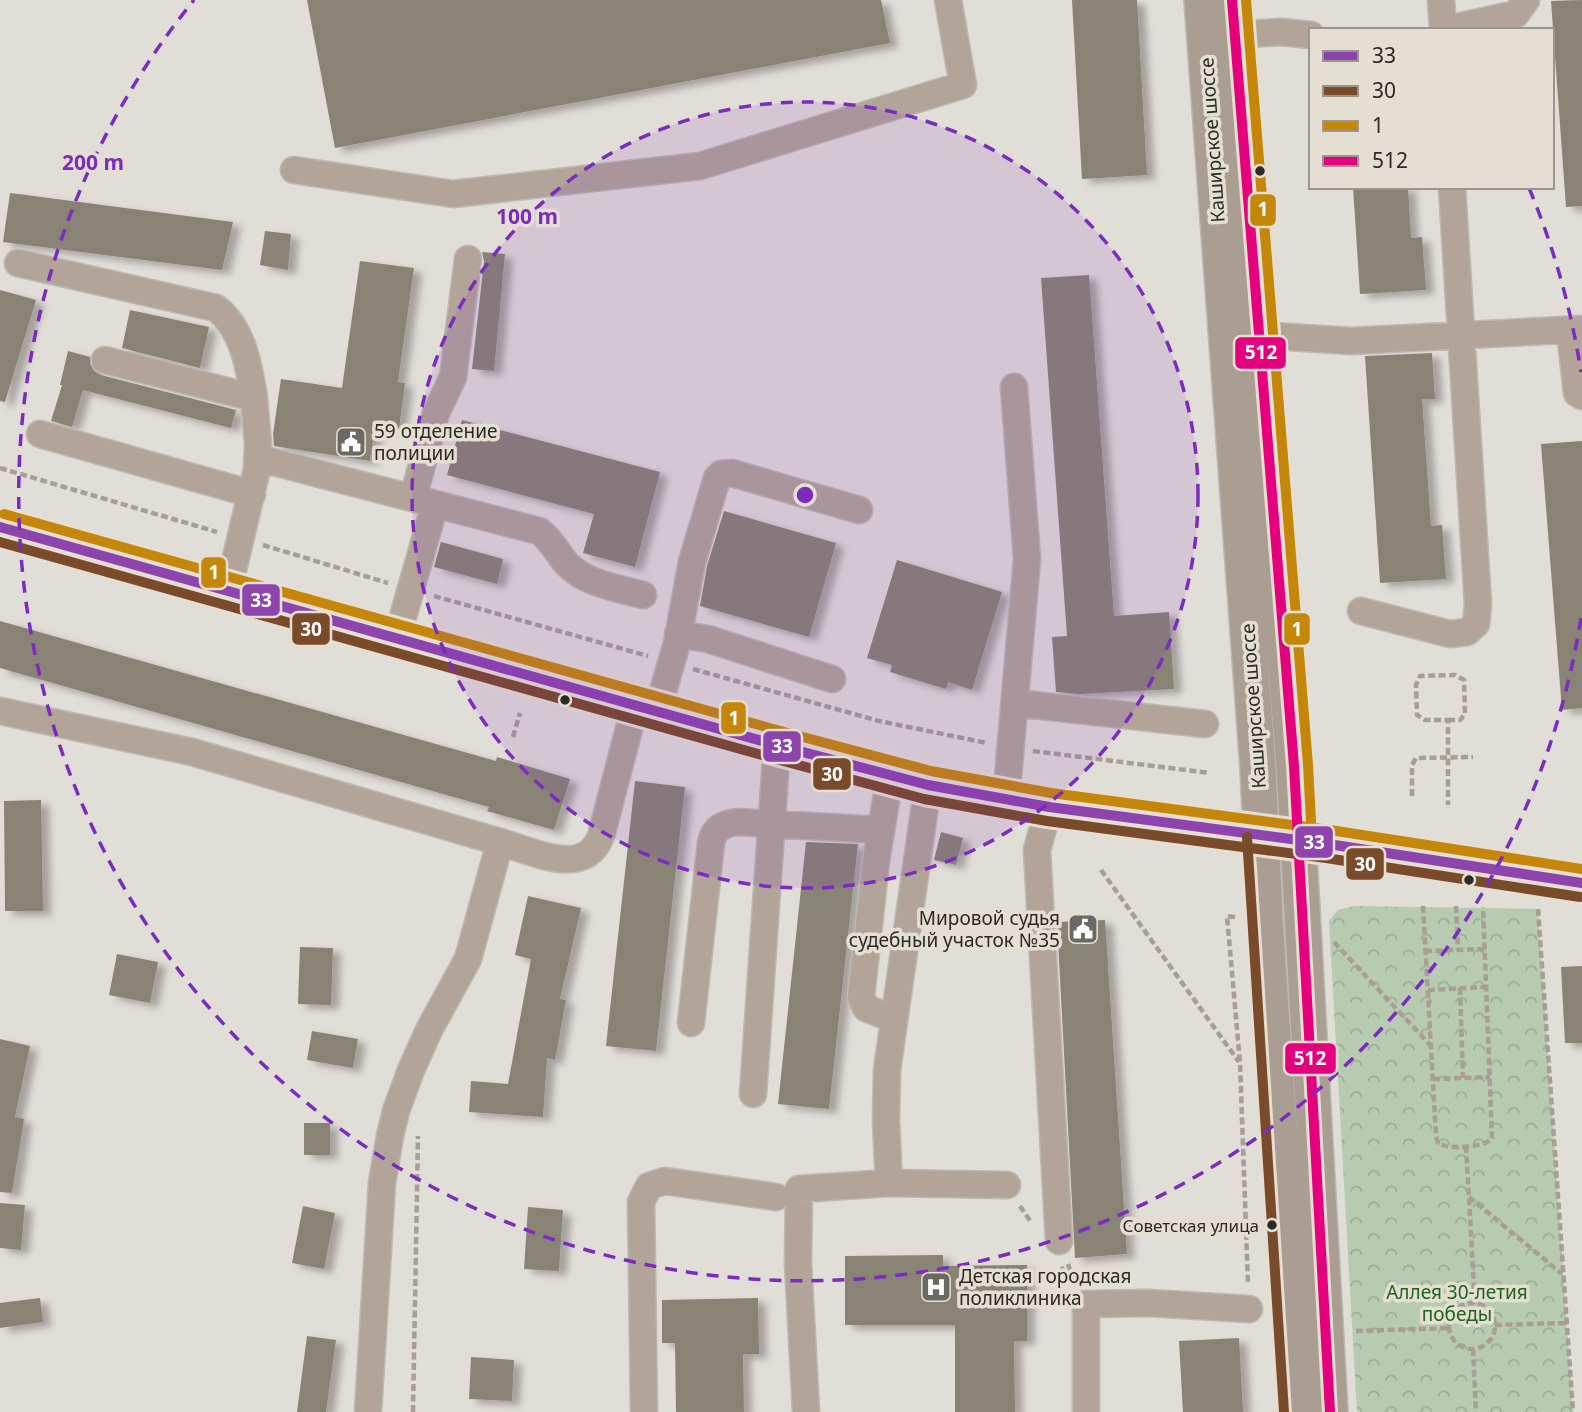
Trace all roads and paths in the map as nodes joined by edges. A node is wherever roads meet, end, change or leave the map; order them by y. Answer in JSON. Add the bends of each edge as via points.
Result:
{"nodes":[{"id":1,"x":948,"y":0,"type":"edge"},
{"id":2,"x":1202,"y":0,"type":"edge"},
{"id":3,"x":1232,"y":0,"type":"edge"},
{"id":4,"x":1441,"y":0,"type":"edge"},
{"id":5,"x":1526,"y":0,"type":"edge"},
{"id":6,"x":1443,"y":28,"type":"edge"},
{"id":7,"x":1452,"y":28,"type":"edge"},
{"id":8,"x":1234,"y":35,"type":"junction"},
{"id":9,"x":1309,"y":35,"type":"edge"},
{"id":10,"x":295,"y":170,"type":"dead end"},
{"id":11,"x":1452,"y":189,"type":"edge"},
{"id":12,"x":468,"y":260,"type":"dead end"},
{"id":13,"x":18,"y":263,"type":"dead end"},
{"id":14,"x":1576,"y":330,"type":"edge"},
{"id":15,"x":1259,"y":335,"type":"junction"},
{"id":16,"x":1461,"y":337,"type":"junction"},
{"id":17,"x":106,"y":360,"type":"dead end"},
{"id":18,"x":1014,"y":387,"type":"dead end"},
{"id":19,"x":1582,"y":397,"type":"edge"},
{"id":20,"x":254,"y":398,"type":"junction"},
{"id":21,"x":40,"y":433,"type":"dead end"},
{"id":22,"x":258,"y":458,"type":"junction"},
{"id":23,"x":252,"y":494,"type":"junction"},
{"id":24,"x":424,"y":501,"type":"junction"},
{"id":25,"x":859,"y":510,"type":"dead end"},
{"id":26,"x":0,"y":527,"type":"edge"},
{"id":27,"x":228,"y":591,"type":"junction"},
{"id":28,"x":643,"y":594,"type":"dead end"},
{"id":29,"x":1361,"y":611,"type":"dead end"},
{"id":30,"x":678,"y":634,"type":"junction"},
{"id":31,"x":397,"y":638,"type":"junction"},
{"id":32,"x":832,"y":678,"type":"dead end"},
{"id":33,"x":1015,"y":704,"type":"junction"},
{"id":34,"x":646,"y":709,"type":"junction"},
{"id":35,"x":0,"y":711,"type":"edge"},
{"id":36,"x":520,"y":713,"type":"dead end"},
{"id":37,"x":1448,"y":720,"type":"junction"},
{"id":38,"x":1205,"y":724,"type":"dead end"},
{"id":39,"x":513,"y":737,"type":"dead end"},
{"id":40,"x":777,"y":745,"type":"junction"},
{"id":41,"x":1448,"y":756,"type":"junction"},
{"id":42,"x":1473,"y":757,"type":"dead end"},
{"id":43,"x":890,"y":776,"type":"junction"},
{"id":44,"x":928,"y":785,"type":"junction"},
{"id":45,"x":1412,"y":796,"type":"dead end"},
{"id":46,"x":1006,"y":800,"type":"junction"},
{"id":47,"x":1448,"y":805,"type":"dead end"},
{"id":48,"x":1049,"y":807,"type":"junction"},
{"id":49,"x":771,"y":823,"type":"junction"},
{"id":50,"x":881,"y":830,"type":"junction"},
{"id":51,"x":1261,"y":836,"type":"junction"},
{"id":52,"x":1298,"y":840,"type":"junction"},
{"id":53,"x":500,"y":842,"type":"junction"},
{"id":54,"x":1101,"y":870,"type":"dead end"},
{"id":55,"x":1582,"y":883,"type":"edge"},
{"id":56,"x":1423,"y":906,"type":"dead end"},
{"id":57,"x":1456,"y":906,"type":"dead end"},
{"id":58,"x":1483,"y":907,"type":"dead end"},
{"id":59,"x":1538,"y":909,"type":"dead end"},
{"id":60,"x":1227,"y":916,"type":"dead end"},
{"id":61,"x":1330,"y":937,"type":"dead end"},
{"id":62,"x":1485,"y":949,"type":"junction"},
{"id":63,"x":1458,"y":950,"type":"junction"},
{"id":64,"x":1425,"y":951,"type":"junction"},
{"id":65,"x":1486,"y":987,"type":"junction"},
{"id":66,"x":1460,"y":988,"type":"junction"},
{"id":67,"x":1428,"y":989,"type":"junction"},
{"id":68,"x":893,"y":1019,"type":"junction"},
{"id":69,"x":691,"y":1023,"type":"dead end"},
{"id":70,"x":1431,"y":1046,"type":"junction"},
{"id":71,"x":1240,"y":1063,"type":"junction"},
{"id":72,"x":1490,"y":1077,"type":"junction"},
{"id":73,"x":1463,"y":1078,"type":"junction"},
{"id":74,"x":1433,"y":1079,"type":"junction"},
{"id":75,"x":752,"y":1094,"type":"dead end"},
{"id":76,"x":418,"y":1133,"type":"dead end"},
{"id":77,"x":1466,"y":1146,"type":"junction"},
{"id":78,"x":889,"y":1183,"type":"junction"},
{"id":79,"x":1007,"y":1185,"type":"dead end"},
{"id":80,"x":1469,"y":1196,"type":"junction"},
{"id":81,"x":776,"y":1197,"type":"dead end"},
{"id":82,"x":1059,"y":1241,"type":"dead end"},
{"id":83,"x":1562,"y":1275,"type":"junction"},
{"id":84,"x":1475,"y":1304,"type":"junction"},
{"id":85,"x":1249,"y":1309,"type":"joint"},
{"id":86,"x":1565,"y":1323,"type":"junction"},
{"id":87,"x":1495,"y":1325,"type":"junction"},
{"id":88,"x":1449,"y":1328,"type":"junction"},
{"id":89,"x":1352,"y":1331,"type":"dead end"},
{"id":90,"x":1473,"y":1349,"type":"junction"},
{"id":91,"x":369,"y":1412,"type":"edge"},
{"id":92,"x":413,"y":1412,"type":"edge"},
{"id":93,"x":644,"y":1412,"type":"edge"},
{"id":94,"x":806,"y":1412,"type":"edge"},
{"id":95,"x":1086,"y":1412,"type":"edge"},
{"id":96,"x":1298,"y":1412,"type":"edge"},
{"id":97,"x":1330,"y":1412,"type":"edge"},
{"id":98,"x":1476,"y":1412,"type":"edge"},
{"id":99,"x":1573,"y":1412,"type":"edge"}],
"edges":[{"from":1,"to":10,"type":"street","via":[[963,85],[700,166],[453,194]]},
{"from":2,"to":51,"type":"main road","name":"Каширское шоссе"},
{"from":3,"to":8,"type":"main road","name":"Каширское шоссе"},
{"from":4,"to":6,"type":"street"},
{"from":5,"to":7,"type":"street","via":[[1516,14]]},
{"from":8,"to":9,"type":"street"},
{"from":8,"to":15,"type":"main road","name":"Каширское шоссе"},
{"from":11,"to":16,"type":"street"},
{"from":12,"to":24,"type":"street","via":[[453,377],[436,413]]},
{"from":13,"to":20,"type":"street","via":[[216,309],[240,343]]},
{"from":14,"to":16,"type":"street"},
{"from":14,"to":19,"type":"street","via":[[1577,393]]},
{"from":15,"to":16,"type":"street","via":[[1351,341]]},
{"from":15,"to":52,"type":"main road","name":"Каширское шоссе"},
{"from":16,"to":29,"type":"street","via":[[1476,624],[1467,632],[1450,634]]},
{"from":17,"to":20,"type":"street"},
{"from":18,"to":33,"type":"street","via":[[1027,543]]},
{"from":20,"to":22,"type":"street"},
{"from":21,"to":23,"type":"street"},
{"from":22,"to":23,"type":"street"},
{"from":22,"to":24,"type":"street"},
{"from":23,"to":27,"type":"street"},
{"from":24,"to":28,"type":"street","via":[[539,531],[581,575]]},
{"from":24,"to":31,"type":"street"},
{"from":25,"to":30,"type":"street","via":[[732,473],[721,474],[692,562]]},
{"from":26,"to":27,"type":"main road"},
{"from":27,"to":31,"type":"main road"},
{"from":30,"to":32,"type":"street"},
{"from":30,"to":34,"type":"street"},
{"from":31,"to":34,"type":"main road"},
{"from":33,"to":38,"type":"street"},
{"from":33,"to":46,"type":"street"},
{"from":34,"to":40,"type":"main road"},
{"from":34,"to":53,"type":"street","via":[[594,851],[570,860]]},
{"from":35,"to":53,"type":"street","via":[[192,752]]},
{"from":36,"to":39,"type":"path"},
{"from":37,"to":37,"type":"path","via":[[1425,720],[1418,715],[1416,685],[1420,676],[1464,680],[1465,714],[1460,720]]},
{"from":37,"to":41,"type":"path"},
{"from":40,"to":43,"type":"main road"},
{"from":40,"to":49,"type":"street"},
{"from":41,"to":42,"type":"path"},
{"from":41,"to":45,"type":"path","via":[[1414,760]]},
{"from":41,"to":47,"type":"path"},
{"from":43,"to":44,"type":"main road"},
{"from":43,"to":50,"type":"street"},
{"from":44,"to":46,"type":"main road"},
{"from":44,"to":68,"type":"street"},
{"from":46,"to":48,"type":"main road"},
{"from":48,"to":51,"type":"main road"},
{"from":48,"to":82,"type":"street","via":[[1037,850]]},
{"from":49,"to":50,"type":"street"},
{"from":49,"to":69,"type":"street","via":[[729,823],[712,836]]},
{"from":49,"to":75,"type":"street"},
{"from":50,"to":68,"type":"street","via":[[861,1001]]},
{"from":51,"to":52,"type":"main road"},
{"from":51,"to":96,"type":"main road","name":"Каширское шоссе"},
{"from":52,"to":55,"type":"street"},
{"from":52,"to":97,"type":"main road","name":"Каширское шоссе"},
{"from":53,"to":91,"type":"street","via":[[468,959],[411,1070],[390,1136],[382,1183]]},
{"from":54,"to":71,"type":"path"},
{"from":56,"to":64,"type":"path"},
{"from":57,"to":63,"type":"path"},
{"from":58,"to":62,"type":"path"},
{"from":59,"to":83,"type":"path"},
{"from":60,"to":71,"type":"path"},
{"from":61,"to":70,"type":"path"},
{"from":62,"to":63,"type":"path"},
{"from":62,"to":65,"type":"path"},
{"from":63,"to":64,"type":"path"},
{"from":64,"to":67,"type":"path"},
{"from":65,"to":66,"type":"path"},
{"from":65,"to":72,"type":"path"},
{"from":66,"to":67,"type":"path"},
{"from":66,"to":73,"type":"path"},
{"from":67,"to":70,"type":"path"},
{"from":68,"to":78,"type":"street","via":[[885,1103]]},
{"from":70,"to":74,"type":"path"},
{"from":71,"to":85,"type":"path"},
{"from":72,"to":73,"type":"path"},
{"from":72,"to":77,"type":"path","via":[[1492,1138],[1484,1145]]},
{"from":73,"to":74,"type":"path"},
{"from":74,"to":77,"type":"path","via":[[1438,1143]]},
{"from":76,"to":92,"type":"path"},
{"from":77,"to":80,"type":"path"},
{"from":78,"to":79,"type":"street"},
{"from":78,"to":94,"type":"street","via":[[799,1189]]},
{"from":80,"to":83,"type":"path"},
{"from":80,"to":84,"type":"path"},
{"from":81,"to":93,"type":"street","via":[[665,1181],[649,1186],[641,1202]]},
{"from":83,"to":86,"type":"path"},
{"from":84,"to":87,"type":"path","via":[[1490,1311]]},
{"from":84,"to":88,"type":"path","via":[[1456,1310]]},
{"from":85,"to":95,"type":"street","via":[[1086,1304]]},
{"from":86,"to":87,"type":"path"},
{"from":86,"to":99,"type":"path"},
{"from":87,"to":90,"type":"path","via":[[1486,1345]]},
{"from":88,"to":89,"type":"path"},
{"from":88,"to":90,"type":"path","via":[[1457,1344]]},
{"from":90,"to":98,"type":"path"}]}
